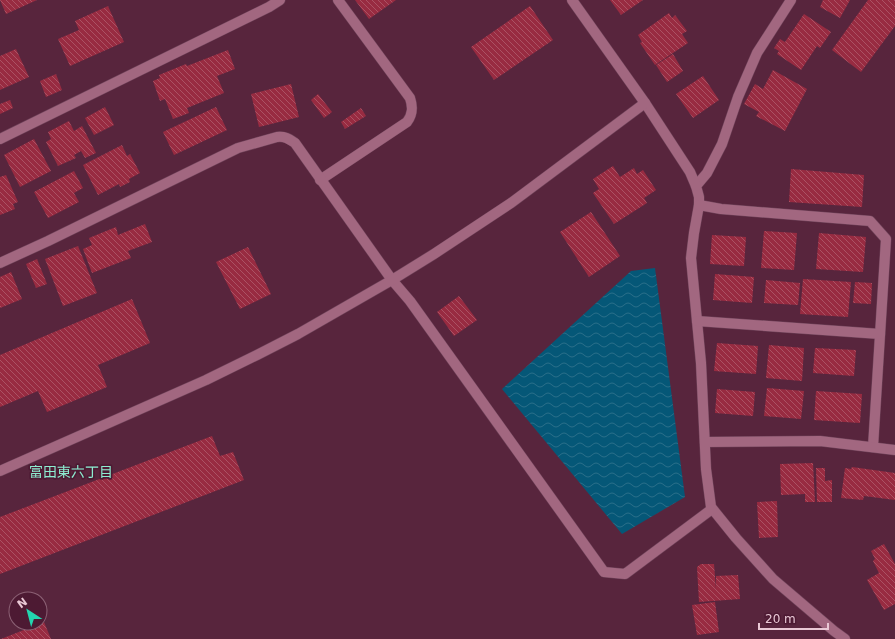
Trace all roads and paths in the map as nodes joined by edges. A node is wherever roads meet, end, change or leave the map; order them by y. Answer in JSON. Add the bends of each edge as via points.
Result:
{"nodes":[{"id":1,"x":280,"y":0,"type":"edge"},
{"id":2,"x":338,"y":0,"type":"edge"},
{"id":3,"x":572,"y":0,"type":"edge"},
{"id":4,"x":788,"y":2,"type":"edge"},
{"id":5,"x":645,"y":103,"type":"junction"},
{"id":6,"x":0,"y":138,"type":"edge"},
{"id":7,"x":320,"y":180,"type":"junction"},
{"id":8,"x":696,"y":186,"type":"junction"},
{"id":9,"x":699,"y":205,"type":"junction"},
{"id":10,"x":0,"y":263,"type":"edge"},
{"id":11,"x":392,"y":280,"type":"junction"},
{"id":12,"x":697,"y":321,"type":"junction"},
{"id":13,"x":880,"y":334,"type":"junction"},
{"id":14,"x":705,"y":442,"type":"junction"},
{"id":15,"x":873,"y":447,"type":"junction"},
{"id":16,"x":895,"y":450,"type":"edge"},
{"id":17,"x":0,"y":471,"type":"edge"},
{"id":18,"x":712,"y":509,"type":"junction"},
{"id":19,"x":837,"y":637,"type":"edge"}],
"edges":[{"from":1,"to":6,"type":"street"},
{"from":2,"to":7,"type":"street","via":[[410,98],[412,112],[407,122]]},
{"from":3,"to":5,"type":"street"},
{"from":4,"to":8,"type":"street","via":[[757,53],[722,144],[707,173]]},
{"from":5,"to":8,"type":"street","via":[[690,172]]},
{"from":5,"to":11,"type":"street","via":[[511,203]]},
{"from":7,"to":10,"type":"street","via":[[288,137],[277,137],[238,148]]},
{"from":7,"to":11,"type":"street"},
{"from":8,"to":9,"type":"street"},
{"from":9,"to":12,"type":"street","via":[[691,258]]},
{"from":9,"to":13,"type":"street","via":[[870,221],[886,240]]},
{"from":11,"to":17,"type":"street","via":[[298,334],[206,380]]},
{"from":11,"to":18,"type":"street","via":[[410,301],[604,572],[625,574]]},
{"from":12,"to":13,"type":"street"},
{"from":12,"to":14,"type":"street"},
{"from":13,"to":15,"type":"street"},
{"from":14,"to":15,"type":"street","via":[[820,441]]},
{"from":14,"to":18,"type":"street"},
{"from":15,"to":16,"type":"street"},
{"from":18,"to":19,"type":"street","via":[[773,579]]}]}
